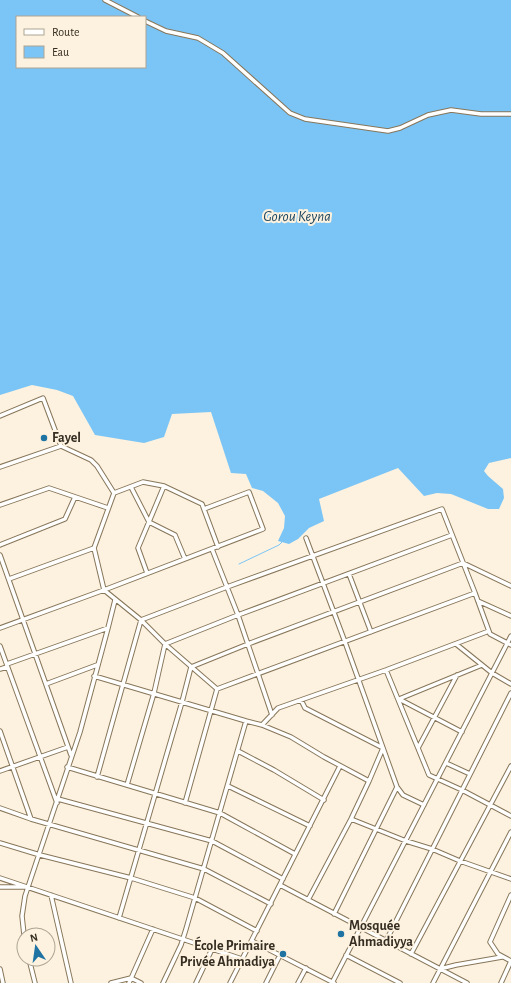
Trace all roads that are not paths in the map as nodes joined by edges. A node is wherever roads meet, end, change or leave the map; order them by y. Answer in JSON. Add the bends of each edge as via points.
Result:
{"nodes":[{"id":1,"x":105,"y":0,"type":"edge"},
{"id":2,"x":136,"y":16,"type":"edge"},
{"id":3,"x":146,"y":21,"type":"edge"},
{"id":4,"x":511,"y":114,"type":"edge"},
{"id":5,"x":0,"y":416,"type":"edge"},
{"id":6,"x":61,"y":446,"type":"junction"},
{"id":7,"x":0,"y":467,"type":"edge"},
{"id":8,"x":164,"y":486,"type":"junction"},
{"id":9,"x":131,"y":487,"type":"junction"},
{"id":10,"x":114,"y":492,"type":"junction"},
{"id":11,"x":75,"y":497,"type":"junction"},
{"id":12,"x":0,"y":505,"type":"edge"},
{"id":13,"x":108,"y":508,"type":"junction"},
{"id":14,"x":204,"y":508,"type":"junction"},
{"id":15,"x":149,"y":522,"type":"junction"},
{"id":16,"x":452,"y":535,"type":"junction"},
{"id":17,"x":306,"y":538,"type":"dead end"},
{"id":18,"x":0,"y":545,"type":"edge"},
{"id":19,"x":218,"y":547,"type":"junction"},
{"id":20,"x":94,"y":548,"type":"junction"},
{"id":21,"x":212,"y":549,"type":"junction"},
{"id":22,"x":0,"y":554,"type":"edge"},
{"id":23,"x":312,"y":556,"type":"junction"},
{"id":24,"x":185,"y":559,"type":"junction"},
{"id":25,"x":463,"y":563,"type":"junction"},
{"id":26,"x":147,"y":573,"type":"junction"},
{"id":27,"x":349,"y":574,"type":"junction"},
{"id":28,"x":9,"y":579,"type":"junction"},
{"id":29,"x":323,"y":584,"type":"junction"},
{"id":30,"x":511,"y":586,"type":"edge"},
{"id":31,"x":227,"y":587,"type":"junction"},
{"id":32,"x":104,"y":590,"type":"junction"},
{"id":33,"x":475,"y":593,"type":"junction"},
{"id":34,"x":115,"y":600,"type":"junction"},
{"id":35,"x":478,"y":601,"type":"junction"},
{"id":36,"x":360,"y":602,"type":"junction"},
{"id":37,"x":333,"y":612,"type":"junction"},
{"id":38,"x":238,"y":614,"type":"junction"},
{"id":39,"x":511,"y":616,"type":"edge"},
{"id":40,"x":23,"y":620,"type":"junction"},
{"id":41,"x":141,"y":620,"type":"junction"},
{"id":42,"x":0,"y":628,"type":"edge"},
{"id":43,"x":108,"y":628,"type":"junction"},
{"id":44,"x":489,"y":631,"type":"junction"},
{"id":45,"x":372,"y":632,"type":"junction"},
{"id":46,"x":511,"y":636,"type":"edge"},
{"id":47,"x":345,"y":642,"type":"junction"},
{"id":48,"x":165,"y":644,"type":"junction"},
{"id":49,"x":248,"y":644,"type":"junction"},
{"id":50,"x":456,"y":644,"type":"junction"},
{"id":51,"x":509,"y":644,"type":"edge"},
{"id":52,"x":0,"y":646,"type":"edge"},
{"id":53,"x":35,"y":654,"type":"junction"},
{"id":54,"x":97,"y":665,"type":"junction"},
{"id":55,"x":482,"y":665,"type":"junction"},
{"id":56,"x":7,"y":666,"type":"junction"},
{"id":57,"x":191,"y":667,"type":"junction"},
{"id":58,"x":0,"y":669,"type":"edge"},
{"id":59,"x":386,"y":670,"type":"junction"},
{"id":60,"x":492,"y":673,"type":"junction"},
{"id":61,"x":259,"y":674,"type":"junction"},
{"id":62,"x":458,"y":675,"type":"junction"},
{"id":63,"x":94,"y":676,"type":"junction"},
{"id":64,"x":358,"y":680,"type":"junction"},
{"id":65,"x":46,"y":684,"type":"junction"},
{"id":66,"x":122,"y":684,"type":"junction"},
{"id":67,"x":511,"y":684,"type":"edge"},
{"id":68,"x":217,"y":689,"type":"junction"},
{"id":69,"x":154,"y":693,"type":"junction"},
{"id":70,"x":511,"y":693,"type":"edge"},
{"id":71,"x":398,"y":699,"type":"junction"},
{"id":72,"x":301,"y":700,"type":"junction"},
{"id":73,"x":182,"y":702,"type":"junction"},
{"id":74,"x":211,"y":710,"type":"junction"},
{"id":75,"x":272,"y":715,"type":"junction"},
{"id":76,"x":435,"y":718,"type":"junction"},
{"id":77,"x":246,"y":721,"type":"junction"},
{"id":78,"x":262,"y":725,"type":"junction"},
{"id":79,"x":0,"y":731,"type":"edge"},
{"id":80,"x":462,"y":732,"type":"junction"},
{"id":81,"x":68,"y":747,"type":"junction"},
{"id":82,"x":383,"y":748,"type":"junction"},
{"id":83,"x":418,"y":748,"type":"junction"},
{"id":84,"x":238,"y":751,"type":"junction"},
{"id":85,"x":71,"y":756,"type":"junction"},
{"id":86,"x":40,"y":757,"type":"junction"},
{"id":87,"x":446,"y":763,"type":"junction"},
{"id":88,"x":340,"y":766,"type":"junction"},
{"id":89,"x":511,"y":766,"type":"edge"},
{"id":90,"x":13,"y":767,"type":"junction"},
{"id":91,"x":67,"y":767,"type":"junction"},
{"id":92,"x":0,"y":771,"type":"edge"},
{"id":93,"x":470,"y":774,"type":"junction"},
{"id":94,"x":97,"y":776,"type":"junction"},
{"id":95,"x":438,"y":779,"type":"junction"},
{"id":96,"x":369,"y":781,"type":"junction"},
{"id":97,"x":127,"y":785,"type":"junction"},
{"id":98,"x":228,"y":786,"type":"junction"},
{"id":99,"x":397,"y":787,"type":"junction"},
{"id":100,"x":462,"y":790,"type":"junction"},
{"id":101,"x":156,"y":794,"type":"junction"},
{"id":102,"x":324,"y":800,"type":"junction"},
{"id":103,"x":57,"y":801,"type":"junction"},
{"id":104,"x":185,"y":803,"type":"junction"},
{"id":105,"x":424,"y":805,"type":"junction"},
{"id":106,"x":490,"y":805,"type":"junction"},
{"id":107,"x":0,"y":808,"type":"edge"},
{"id":108,"x":220,"y":813,"type":"junction"},
{"id":109,"x":511,"y":816,"type":"edge"},
{"id":110,"x":31,"y":819,"type":"junction"},
{"id":111,"x":351,"y":819,"type":"junction"},
{"id":112,"x":148,"y":823,"type":"junction"},
{"id":113,"x":49,"y":824,"type":"junction"},
{"id":114,"x":310,"y":826,"type":"junction"},
{"id":115,"x":377,"y":829,"type":"junction"},
{"id":116,"x":511,"y":832,"type":"edge"},
{"id":117,"x":212,"y":841,"type":"junction"},
{"id":118,"x":406,"y":841,"type":"junction"},
{"id":119,"x":0,"y":843,"type":"edge"},
{"id":120,"x":432,"y":849,"type":"junction"},
{"id":121,"x":140,"y":850,"type":"junction"},
{"id":122,"x":40,"y":854,"type":"junction"},
{"id":123,"x":296,"y":854,"type":"junction"},
{"id":124,"x":460,"y":861,"type":"junction"},
{"id":125,"x":204,"y":869,"type":"junction"},
{"id":126,"x":490,"y":872,"type":"junction"},
{"id":127,"x":0,"y":878,"type":"edge"},
{"id":128,"x":131,"y":878,"type":"junction"},
{"id":129,"x":283,"y":879,"type":"junction"},
{"id":130,"x":511,"y":879,"type":"edge"},
{"id":131,"x":280,"y":886,"type":"junction"},
{"id":132,"x":0,"y":887,"type":"edge"},
{"id":133,"x":28,"y":887,"type":"junction"},
{"id":134,"x":51,"y":895,"type":"junction"},
{"id":135,"x":511,"y":895,"type":"edge"},
{"id":136,"x":196,"y":898,"type":"junction"},
{"id":137,"x":308,"y":900,"type":"junction"},
{"id":138,"x":271,"y":904,"type":"junction"},
{"id":139,"x":334,"y":914,"type":"junction"},
{"id":140,"x":119,"y":918,"type":"junction"},
{"id":141,"x":23,"y":927,"type":"edge"},
{"id":142,"x":361,"y":928,"type":"junction"},
{"id":143,"x":153,"y":929,"type":"junction"},
{"id":144,"x":257,"y":931,"type":"junction"},
{"id":145,"x":183,"y":939,"type":"junction"},
{"id":146,"x":252,"y":941,"type":"junction"},
{"id":147,"x":386,"y":941,"type":"junction"},
{"id":148,"x":212,"y":949,"type":"junction"},
{"id":149,"x":412,"y":954,"type":"junction"},
{"id":150,"x":280,"y":955,"type":"junction"},
{"id":151,"x":346,"y":955,"type":"junction"},
{"id":152,"x":503,"y":957,"type":"junction"},
{"id":153,"x":242,"y":959,"type":"junction"},
{"id":154,"x":31,"y":967,"type":"edge"},
{"id":155,"x":306,"y":968,"type":"junction"},
{"id":156,"x":0,"y":969,"type":"edge"},
{"id":157,"x":440,"y":969,"type":"junction"},
{"id":158,"x":131,"y":978,"type":"junction"},
{"id":159,"x":3,"y":983,"type":"edge"},
{"id":160,"x":35,"y":983,"type":"edge"},
{"id":161,"x":70,"y":983,"type":"edge"},
{"id":162,"x":111,"y":983,"type":"edge"},
{"id":163,"x":129,"y":983,"type":"edge"},
{"id":164,"x":141,"y":983,"type":"edge"},
{"id":165,"x":163,"y":983,"type":"edge"},
{"id":166,"x":196,"y":983,"type":"edge"},
{"id":167,"x":230,"y":983,"type":"edge"},
{"id":168,"x":266,"y":983,"type":"edge"},
{"id":169,"x":298,"y":983,"type":"edge"},
{"id":170,"x":333,"y":983,"type":"edge"},
{"id":171,"x":400,"y":983,"type":"edge"},
{"id":172,"x":433,"y":983,"type":"edge"},
{"id":173,"x":467,"y":983,"type":"edge"},
{"id":174,"x":500,"y":983,"type":"edge"}],
"edges":[{"from":1,"to":2,"type":"street"},
{"from":3,"to":4,"type":"street","via":[[166,31],[198,38],[223,53],[290,113],[305,119],[388,131],[428,115],[451,110]]},
{"from":5,"to":6,"type":"street","via":[[43,398]]},
{"from":6,"to":7,"type":"street"},
{"from":6,"to":10,"type":"street","via":[[91,460]]},
{"from":8,"to":9,"type":"street","via":[[144,482]]},
{"from":8,"to":14,"type":"street","via":[[202,504]]},
{"from":8,"to":15,"type":"street"},
{"from":9,"to":10,"type":"street"},
{"from":9,"to":15,"type":"street"},
{"from":10,"to":13,"type":"street"},
{"from":11,"to":12,"type":"street","via":[[49,488]]},
{"from":11,"to":13,"type":"street"},
{"from":11,"to":18,"type":"street","via":[[65,519]]},
{"from":13,"to":20,"type":"street"},
{"from":14,"to":19,"type":"street"},
{"from":14,"to":19,"type":"street","via":[[249,492],[252,498],[263,529]]},
{"from":15,"to":24,"type":"street","via":[[175,535]]},
{"from":15,"to":26,"type":"street","via":[[138,548]]},
{"from":16,"to":23,"type":"street","via":[[442,509]]},
{"from":16,"to":25,"type":"street"},
{"from":16,"to":27,"type":"street"},
{"from":17,"to":23,"type":"street"},
{"from":19,"to":21,"type":"street"},
{"from":20,"to":28,"type":"street"},
{"from":20,"to":32,"type":"street"},
{"from":21,"to":24,"type":"street"},
{"from":21,"to":31,"type":"street"},
{"from":22,"to":28,"type":"street"},
{"from":23,"to":29,"type":"street"},
{"from":23,"to":31,"type":"street"},
{"from":24,"to":26,"type":"street"},
{"from":25,"to":30,"type":"street"},
{"from":25,"to":33,"type":"street"},
{"from":25,"to":36,"type":"street"},
{"from":26,"to":32,"type":"street"},
{"from":27,"to":29,"type":"street"},
{"from":27,"to":36,"type":"street"},
{"from":28,"to":40,"type":"street"},
{"from":29,"to":37,"type":"street"},
{"from":29,"to":38,"type":"street"},
{"from":31,"to":38,"type":"street"},
{"from":31,"to":41,"type":"street"},
{"from":32,"to":34,"type":"street"},
{"from":32,"to":40,"type":"street"},
{"from":33,"to":35,"type":"street"},
{"from":33,"to":45,"type":"street"},
{"from":34,"to":41,"type":"street"},
{"from":34,"to":43,"type":"street"},
{"from":35,"to":39,"type":"street"},
{"from":35,"to":44,"type":"street"},
{"from":36,"to":37,"type":"street"},
{"from":36,"to":45,"type":"street"},
{"from":37,"to":47,"type":"street"},
{"from":37,"to":49,"type":"street"},
{"from":38,"to":48,"type":"street"},
{"from":38,"to":49,"type":"street"},
{"from":40,"to":42,"type":"street"},
{"from":40,"to":53,"type":"street"},
{"from":41,"to":48,"type":"street"},
{"from":41,"to":66,"type":"street"},
{"from":43,"to":53,"type":"street"},
{"from":43,"to":54,"type":"street"},
{"from":44,"to":50,"type":"street"},
{"from":44,"to":51,"type":"street"},
{"from":45,"to":47,"type":"street"},
{"from":46,"to":51,"type":"street"},
{"from":47,"to":61,"type":"street"},
{"from":47,"to":64,"type":"street"},
{"from":48,"to":57,"type":"street"},
{"from":48,"to":69,"type":"street"},
{"from":49,"to":57,"type":"street"},
{"from":49,"to":61,"type":"street"},
{"from":50,"to":55,"type":"street"},
{"from":50,"to":59,"type":"street"},
{"from":51,"to":60,"type":"street"},
{"from":52,"to":56,"type":"street"},
{"from":53,"to":56,"type":"street"},
{"from":53,"to":65,"type":"street"},
{"from":54,"to":63,"type":"street"},
{"from":54,"to":65,"type":"street"},
{"from":55,"to":60,"type":"street"},
{"from":55,"to":62,"type":"street"},
{"from":56,"to":58,"type":"street"},
{"from":56,"to":86,"type":"street"},
{"from":57,"to":68,"type":"street"},
{"from":57,"to":73,"type":"street"},
{"from":59,"to":64,"type":"street"},
{"from":59,"to":71,"type":"street"},
{"from":60,"to":67,"type":"street"},
{"from":60,"to":80,"type":"street"},
{"from":61,"to":68,"type":"street"},
{"from":61,"to":75,"type":"street"},
{"from":62,"to":71,"type":"street"},
{"from":62,"to":76,"type":"street"},
{"from":63,"to":66,"type":"street"},
{"from":63,"to":85,"type":"street","via":[[80,732]]},
{"from":64,"to":72,"type":"street"},
{"from":64,"to":82,"type":"street"},
{"from":65,"to":81,"type":"street"},
{"from":66,"to":69,"type":"street"},
{"from":66,"to":94,"type":"street"},
{"from":68,"to":74,"type":"street"},
{"from":69,"to":73,"type":"street"},
{"from":69,"to":97,"type":"street"},
{"from":70,"to":93,"type":"street"},
{"from":71,"to":76,"type":"street"},
{"from":71,"to":83,"type":"street"},
{"from":72,"to":75,"type":"street","via":[[278,708]]},
{"from":72,"to":82,"type":"street","via":[[305,708]]},
{"from":73,"to":74,"type":"street"},
{"from":73,"to":101,"type":"street"},
{"from":74,"to":77,"type":"street"},
{"from":74,"to":104,"type":"street"},
{"from":75,"to":78,"type":"street"},
{"from":76,"to":80,"type":"street"},
{"from":76,"to":83,"type":"street"},
{"from":77,"to":78,"type":"street"},
{"from":77,"to":84,"type":"street"},
{"from":78,"to":88,"type":"street","via":[[291,737]]},
{"from":79,"to":90,"type":"street"},
{"from":80,"to":87,"type":"street"},
{"from":81,"to":85,"type":"street"},
{"from":81,"to":86,"type":"street"},
{"from":82,"to":96,"type":"street"},
{"from":82,"to":99,"type":"street"},
{"from":83,"to":95,"type":"street","via":[[429,775]]},
{"from":84,"to":98,"type":"street"},
{"from":84,"to":102,"type":"street"},
{"from":85,"to":91,"type":"street"},
{"from":86,"to":90,"type":"street"},
{"from":86,"to":103,"type":"street"},
{"from":87,"to":93,"type":"street"},
{"from":87,"to":95,"type":"street"},
{"from":88,"to":96,"type":"street"},
{"from":88,"to":102,"type":"street"},
{"from":89,"to":106,"type":"street"},
{"from":90,"to":92,"type":"street"},
{"from":90,"to":110,"type":"street"},
{"from":91,"to":94,"type":"street"},
{"from":91,"to":103,"type":"street"},
{"from":93,"to":100,"type":"street"},
{"from":94,"to":97,"type":"street"},
{"from":95,"to":100,"type":"street"},
{"from":95,"to":105,"type":"street"},
{"from":96,"to":111,"type":"street"},
{"from":97,"to":101,"type":"street"},
{"from":98,"to":108,"type":"street"},
{"from":98,"to":114,"type":"street"},
{"from":99,"to":105,"type":"street","via":[[403,794]]},
{"from":99,"to":115,"type":"street"},
{"from":100,"to":106,"type":"street"},
{"from":100,"to":120,"type":"street"},
{"from":101,"to":104,"type":"street"},
{"from":101,"to":112,"type":"street"},
{"from":102,"to":114,"type":"street"},
{"from":103,"to":112,"type":"street"},
{"from":103,"to":113,"type":"street"},
{"from":104,"to":108,"type":"street"},
{"from":105,"to":118,"type":"street"},
{"from":106,"to":109,"type":"street"},
{"from":106,"to":124,"type":"street"},
{"from":107,"to":110,"type":"street"},
{"from":108,"to":117,"type":"street"},
{"from":108,"to":123,"type":"street"},
{"from":110,"to":113,"type":"street"},
{"from":111,"to":115,"type":"street"},
{"from":111,"to":137,"type":"street"},
{"from":112,"to":117,"type":"street"},
{"from":112,"to":121,"type":"street"},
{"from":113,"to":121,"type":"street"},
{"from":113,"to":122,"type":"street"},
{"from":114,"to":123,"type":"street"},
{"from":115,"to":118,"type":"street"},
{"from":115,"to":139,"type":"street"},
{"from":116,"to":126,"type":"street"},
{"from":117,"to":125,"type":"street"},
{"from":117,"to":129,"type":"street"},
{"from":118,"to":120,"type":"street"},
{"from":118,"to":142,"type":"street"},
{"from":119,"to":122,"type":"street"},
{"from":120,"to":124,"type":"street"},
{"from":120,"to":147,"type":"street"},
{"from":121,"to":125,"type":"street"},
{"from":121,"to":128,"type":"street"},
{"from":122,"to":128,"type":"street"},
{"from":122,"to":133,"type":"street"},
{"from":123,"to":129,"type":"street"},
{"from":124,"to":126,"type":"street"},
{"from":124,"to":149,"type":"street"},
{"from":125,"to":136,"type":"street"},
{"from":125,"to":138,"type":"street"},
{"from":126,"to":130,"type":"street"},
{"from":126,"to":157,"type":"street"},
{"from":127,"to":133,"type":"street"},
{"from":128,"to":136,"type":"street"},
{"from":128,"to":140,"type":"street"},
{"from":129,"to":131,"type":"street"},
{"from":131,"to":137,"type":"street"},
{"from":131,"to":138,"type":"street"},
{"from":132,"to":133,"type":"street"},
{"from":133,"to":134,"type":"street"},
{"from":133,"to":141,"type":"street","via":[[23,905]]},
{"from":134,"to":140,"type":"street"},
{"from":134,"to":161,"type":"street"},
{"from":135,"to":152,"type":"street","via":[[490,942],[496,952]]},
{"from":136,"to":144,"type":"street"},
{"from":136,"to":145,"type":"street"},
{"from":137,"to":139,"type":"street"},
{"from":138,"to":144,"type":"street"},
{"from":139,"to":142,"type":"street"},
{"from":140,"to":143,"type":"street"},
{"from":142,"to":147,"type":"street"},
{"from":142,"to":151,"type":"street"},
{"from":143,"to":145,"type":"street"},
{"from":143,"to":158,"type":"street"},
{"from":144,"to":146,"type":"street"},
{"from":145,"to":148,"type":"street"},
{"from":145,"to":165,"type":"street"},
{"from":146,"to":150,"type":"street"},
{"from":146,"to":153,"type":"street"},
{"from":147,"to":149,"type":"street"},
{"from":148,"to":153,"type":"street"},
{"from":148,"to":166,"type":"street"},
{"from":149,"to":157,"type":"street"},
{"from":150,"to":155,"type":"street"},
{"from":150,"to":168,"type":"street"},
{"from":151,"to":170,"type":"street"},
{"from":151,"to":171,"type":"street"},
{"from":152,"to":157,"type":"street"},
{"from":152,"to":174,"type":"street","via":[[511,961]]},
{"from":153,"to":167,"type":"street"},
{"from":154,"to":160,"type":"street"},
{"from":155,"to":169,"type":"street"},
{"from":155,"to":170,"type":"street"},
{"from":156,"to":159,"type":"street"},
{"from":157,"to":172,"type":"street"},
{"from":157,"to":173,"type":"street"},
{"from":158,"to":162,"type":"street"},
{"from":158,"to":163,"type":"street"},
{"from":158,"to":164,"type":"street"}]}
